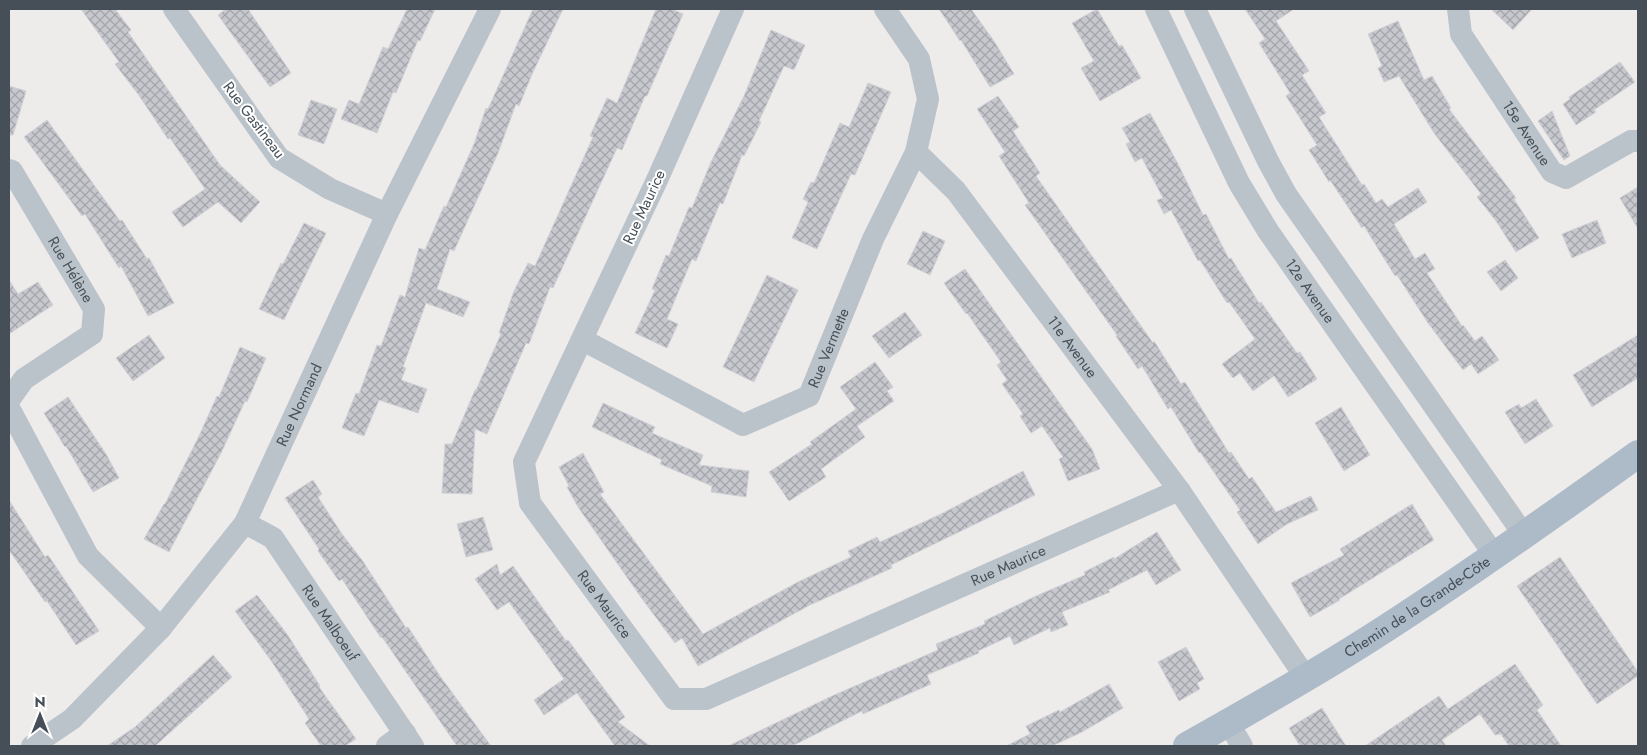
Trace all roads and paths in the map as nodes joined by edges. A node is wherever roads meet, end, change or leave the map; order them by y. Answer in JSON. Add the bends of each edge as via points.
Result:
{"nodes":[{"id":1,"x":174,"y":9,"type":"edge"},
{"id":2,"x":490,"y":9,"type":"edge"},
{"id":3,"x":733,"y":9,"type":"edge"},
{"id":4,"x":885,"y":9,"type":"edge"},
{"id":5,"x":1156,"y":9,"type":"edge"},
{"id":6,"x":1195,"y":9,"type":"edge"},
{"id":7,"x":1458,"y":9,"type":"edge"},
{"id":8,"x":1638,"y":141,"type":"edge"},
{"id":9,"x":916,"y":152,"type":"junction"},
{"id":10,"x":9,"y":170,"type":"edge"},
{"id":11,"x":387,"y":214,"type":"junction"},
{"id":12,"x":583,"y":340,"type":"junction"},
{"id":13,"x":9,"y":400,"type":"edge"},
{"id":14,"x":9,"y":408,"type":"edge"},
{"id":15,"x":1638,"y":454,"type":"edge"},
{"id":16,"x":1180,"y":490,"type":"junction"},
{"id":17,"x":245,"y":523,"type":"junction"},
{"id":18,"x":1524,"y":535,"type":"junction"},
{"id":19,"x":1495,"y":556,"type":"junction"},
{"id":20,"x":161,"y":628,"type":"junction"},
{"id":21,"x":1306,"y":678,"type":"junction"},
{"id":22,"x":1228,"y":722,"type":"junction"},
{"id":23,"x":409,"y":740,"type":"edge"},
{"id":24,"x":32,"y":746,"type":"edge"},
{"id":25,"x":387,"y":746,"type":"edge"},
{"id":26,"x":1186,"y":746,"type":"edge"},
{"id":27,"x":1242,"y":746,"type":"edge"}],
"edges":[{"from":1,"to":11,"type":"street","name":"Rue Gastineau","via":[[279,158],[330,189]]},
{"from":2,"to":11,"type":"street","name":"Rue Normand"},
{"from":3,"to":12,"type":"street","name":"Rue Maurice"},
{"from":4,"to":9,"type":"street","via":[[919,59],[928,99]]},
{"from":5,"to":19,"type":"street","name":"12e Avenue","via":[[1239,182],[1268,231]]},
{"from":6,"to":18,"type":"street","via":[[1286,194]]},
{"from":7,"to":8,"type":"street","name":"15e Avenue","via":[[1461,34],[1552,172],[1566,178],[1631,141]]},
{"from":9,"to":12,"type":"street","name":"Rue Vermette","via":[[873,239],[809,396],[743,425]]},
{"from":9,"to":16,"type":"street","name":"11e Avenue","via":[[956,191]]},
{"from":10,"to":13,"type":"street","name":"Rue Hélène","via":[[12,170],[94,309],[92,334],[24,379]]},
{"from":11,"to":17,"type":"street","name":"Rue Normand"},
{"from":12,"to":16,"type":"street","name":"Rue Maurice","via":[[524,462],[530,503],[674,699],[706,699]]},
{"from":14,"to":20,"type":"street","via":[[88,556]]},
{"from":15,"to":18,"type":"main road","name":"Chemin de la Grande-Côte"},
{"from":16,"to":21,"type":"street","name":"11e Avenue"},
{"from":17,"to":20,"type":"street","name":"Rue Normand"},
{"from":17,"to":23,"type":"street","name":"Rue Malboeuf","via":[[273,538]]},
{"from":18,"to":19,"type":"main road","name":"Chemin de la Grande-Côte"},
{"from":19,"to":21,"type":"main road","name":"Chemin de la Grande-Côte"},
{"from":20,"to":24,"type":"street","name":"Rue Normand","via":[[72,719]]},
{"from":21,"to":22,"type":"main road","name":"Chemin de la Grande-Côte"},
{"from":22,"to":26,"type":"main road","name":"Chemin de la Grande-Côte"},
{"from":22,"to":27,"type":"street"},
{"from":23,"to":25,"type":"street","name":"Rue Malboeuf"}]}
